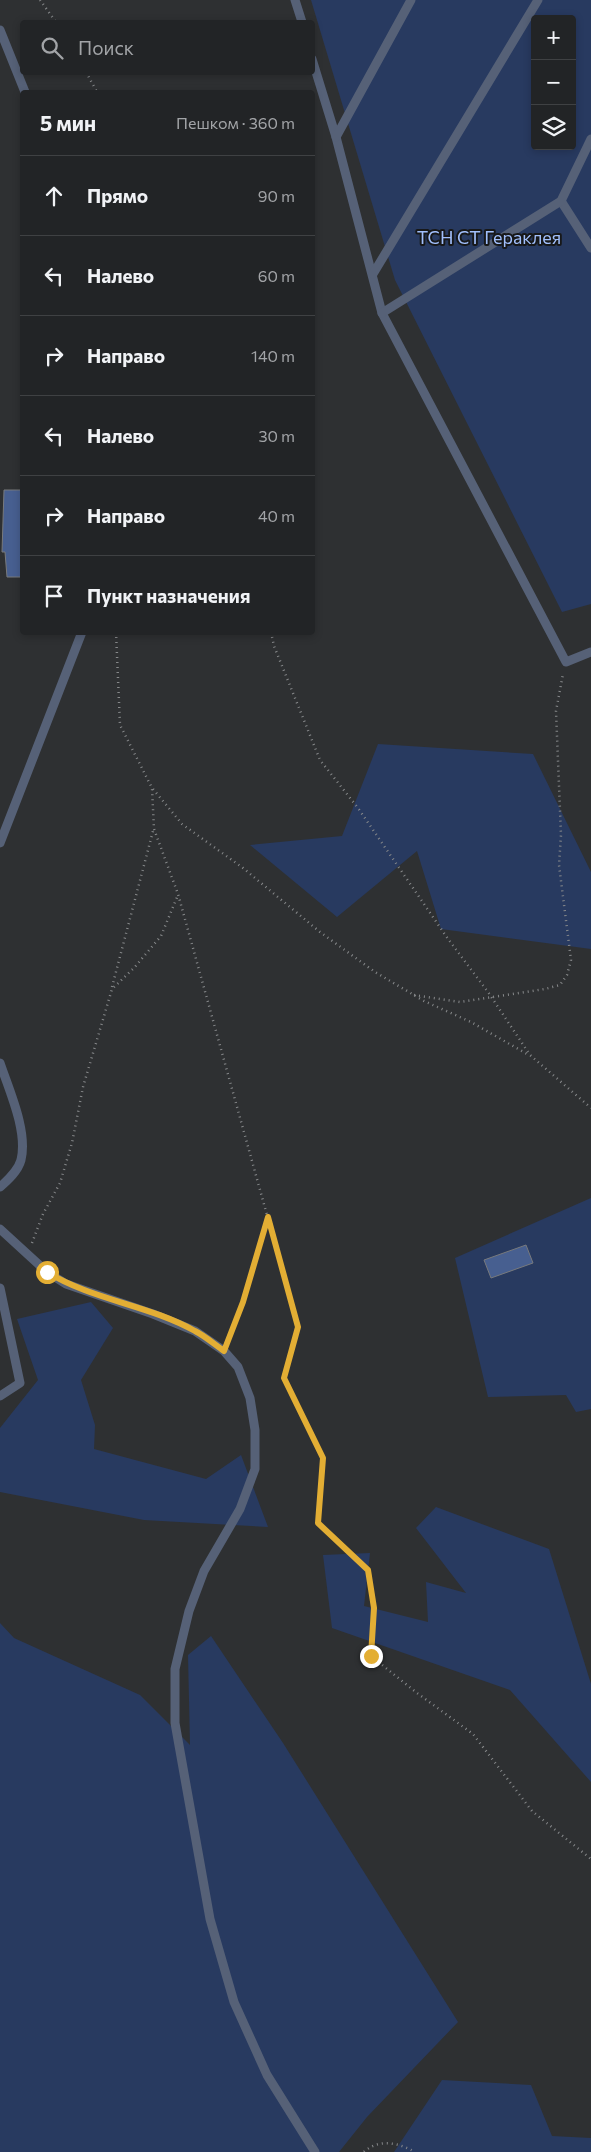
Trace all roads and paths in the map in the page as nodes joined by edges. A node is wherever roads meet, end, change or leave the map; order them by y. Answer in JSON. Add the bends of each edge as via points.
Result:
{"nodes":[{"id":1,"x":40,"y":0,"type":"edge"},
{"id":2,"x":295,"y":0,"type":"edge"},
{"id":3,"x":411,"y":0,"type":"edge"},
{"id":4,"x":538,"y":0,"type":"edge"},
{"id":5,"x":55,"y":20,"type":"edge"},
{"id":6,"x":301,"y":20,"type":"edge"},
{"id":7,"x":0,"y":30,"type":"edge"},
{"id":8,"x":315,"y":69,"type":"edge"},
{"id":9,"x":88,"y":75,"type":"edge"},
{"id":10,"x":24,"y":90,"type":"edge"},
{"id":11,"x":96,"y":90,"type":"edge"},
{"id":12,"x":336,"y":137,"type":"junction"},
{"id":13,"x":591,"y":139,"type":"edge"},
{"id":14,"x":560,"y":201,"type":"junction"},
{"id":15,"x":591,"y":248,"type":"edge"},
{"id":16,"x":373,"y":274,"type":"junction"},
{"id":17,"x":382,"y":313,"type":"junction"},
{"id":18,"x":81,"y":635,"type":"edge"},
{"id":19,"x":116,"y":635,"type":"edge"},
{"id":20,"x":272,"y":635,"type":"edge"},
{"id":21,"x":591,"y":652,"type":"edge"},
{"id":22,"x":566,"y":662,"type":"junction"},
{"id":23,"x":152,"y":788,"type":"junction"},
{"id":24,"x":154,"y":829,"type":"junction"},
{"id":25,"x":0,"y":843,"type":"edge"},
{"id":26,"x":178,"y":894,"type":"junction"},
{"id":27,"x":112,"y":989,"type":"junction"},
{"id":28,"x":414,"y":995,"type":"junction"},
{"id":29,"x":530,"y":1055,"type":"junction"},
{"id":30,"x":0,"y":1063,"type":"edge"},
{"id":31,"x":591,"y":1108,"type":"edge"},
{"id":32,"x":0,"y":1187,"type":"edge"},
{"id":33,"x":268,"y":1217,"type":"junction"},
{"id":34,"x":0,"y":1229,"type":"edge"},
{"id":35,"x":28,"y":1254,"type":"junction"},
{"id":36,"x":0,"y":1288,"type":"edge"},
{"id":37,"x":224,"y":1351,"type":"junction"},
{"id":38,"x":0,"y":1396,"type":"edge"},
{"id":39,"x":591,"y":1859,"type":"edge"},
{"id":40,"x":315,"y":2152,"type":"edge"},
{"id":41,"x":364,"y":2152,"type":"edge"},
{"id":42,"x":415,"y":2152,"type":"edge"}],
"edges":[{"from":1,"to":5,"type":"path"},
{"from":2,"to":6,"type":"lane"},
{"from":3,"to":12,"type":"lane"},
{"from":4,"to":16,"type":"lane"},
{"from":7,"to":10,"type":"lane"},
{"from":8,"to":12,"type":"lane"},
{"from":9,"to":11,"type":"path"},
{"from":12,"to":16,"type":"lane"},
{"from":13,"to":14,"type":"lane"},
{"from":14,"to":15,"type":"lane"},
{"from":14,"to":17,"type":"lane"},
{"from":16,"to":17,"type":"lane"},
{"from":17,"to":22,"type":"lane"},
{"from":18,"to":25,"type":"lane"},
{"from":19,"to":23,"type":"path","via":[[120,725]]},
{"from":20,"to":29,"type":"path","via":[[320,760],[358,808]]},
{"from":21,"to":22,"type":"lane"},
{"from":22,"to":28,"type":"path","via":[[556,711],[561,835],[559,865],[571,960],[567,975],[560,985],[545,989],[460,1002]]},
{"from":23,"to":24,"type":"path"},
{"from":23,"to":28,"type":"path","via":[[182,824],[375,972]]},
{"from":24,"to":26,"type":"path"},
{"from":24,"to":27,"type":"path"},
{"from":26,"to":27,"type":"path","via":[[161,936]]},
{"from":26,"to":33,"type":"path"},
{"from":27,"to":35,"type":"path","via":[[83,1087],[60,1183],[42,1214]]},
{"from":28,"to":29,"type":"path"},
{"from":29,"to":31,"type":"path"},
{"from":30,"to":32,"type":"lane","via":[[23,1139],[21,1162],[11,1178]]},
{"from":33,"to":37,"type":"path","via":[[243,1302]]},
{"from":33,"to":39,"type":"path","via":[[298,1327],[284,1378],[323,1458],[318,1523],[368,1570],[374,1608],[371,1656],[473,1734],[532,1811]]},
{"from":34,"to":35,"type":"lane"},
{"from":35,"to":37,"type":"lane","via":[[66,1284],[195,1331]]},
{"from":36,"to":38,"type":"lane","via":[[20,1383]]},
{"from":37,"to":40,"type":"lane","via":[[238,1367],[250,1398],[255,1430],[255,1469],[240,1509],[204,1571],[188,1611],[175,1669],[175,1723],[210,1919],[234,2002],[267,2075]]},
{"from":41,"to":42,"type":"path","via":[[371,2146],[389,2142]]}]}
